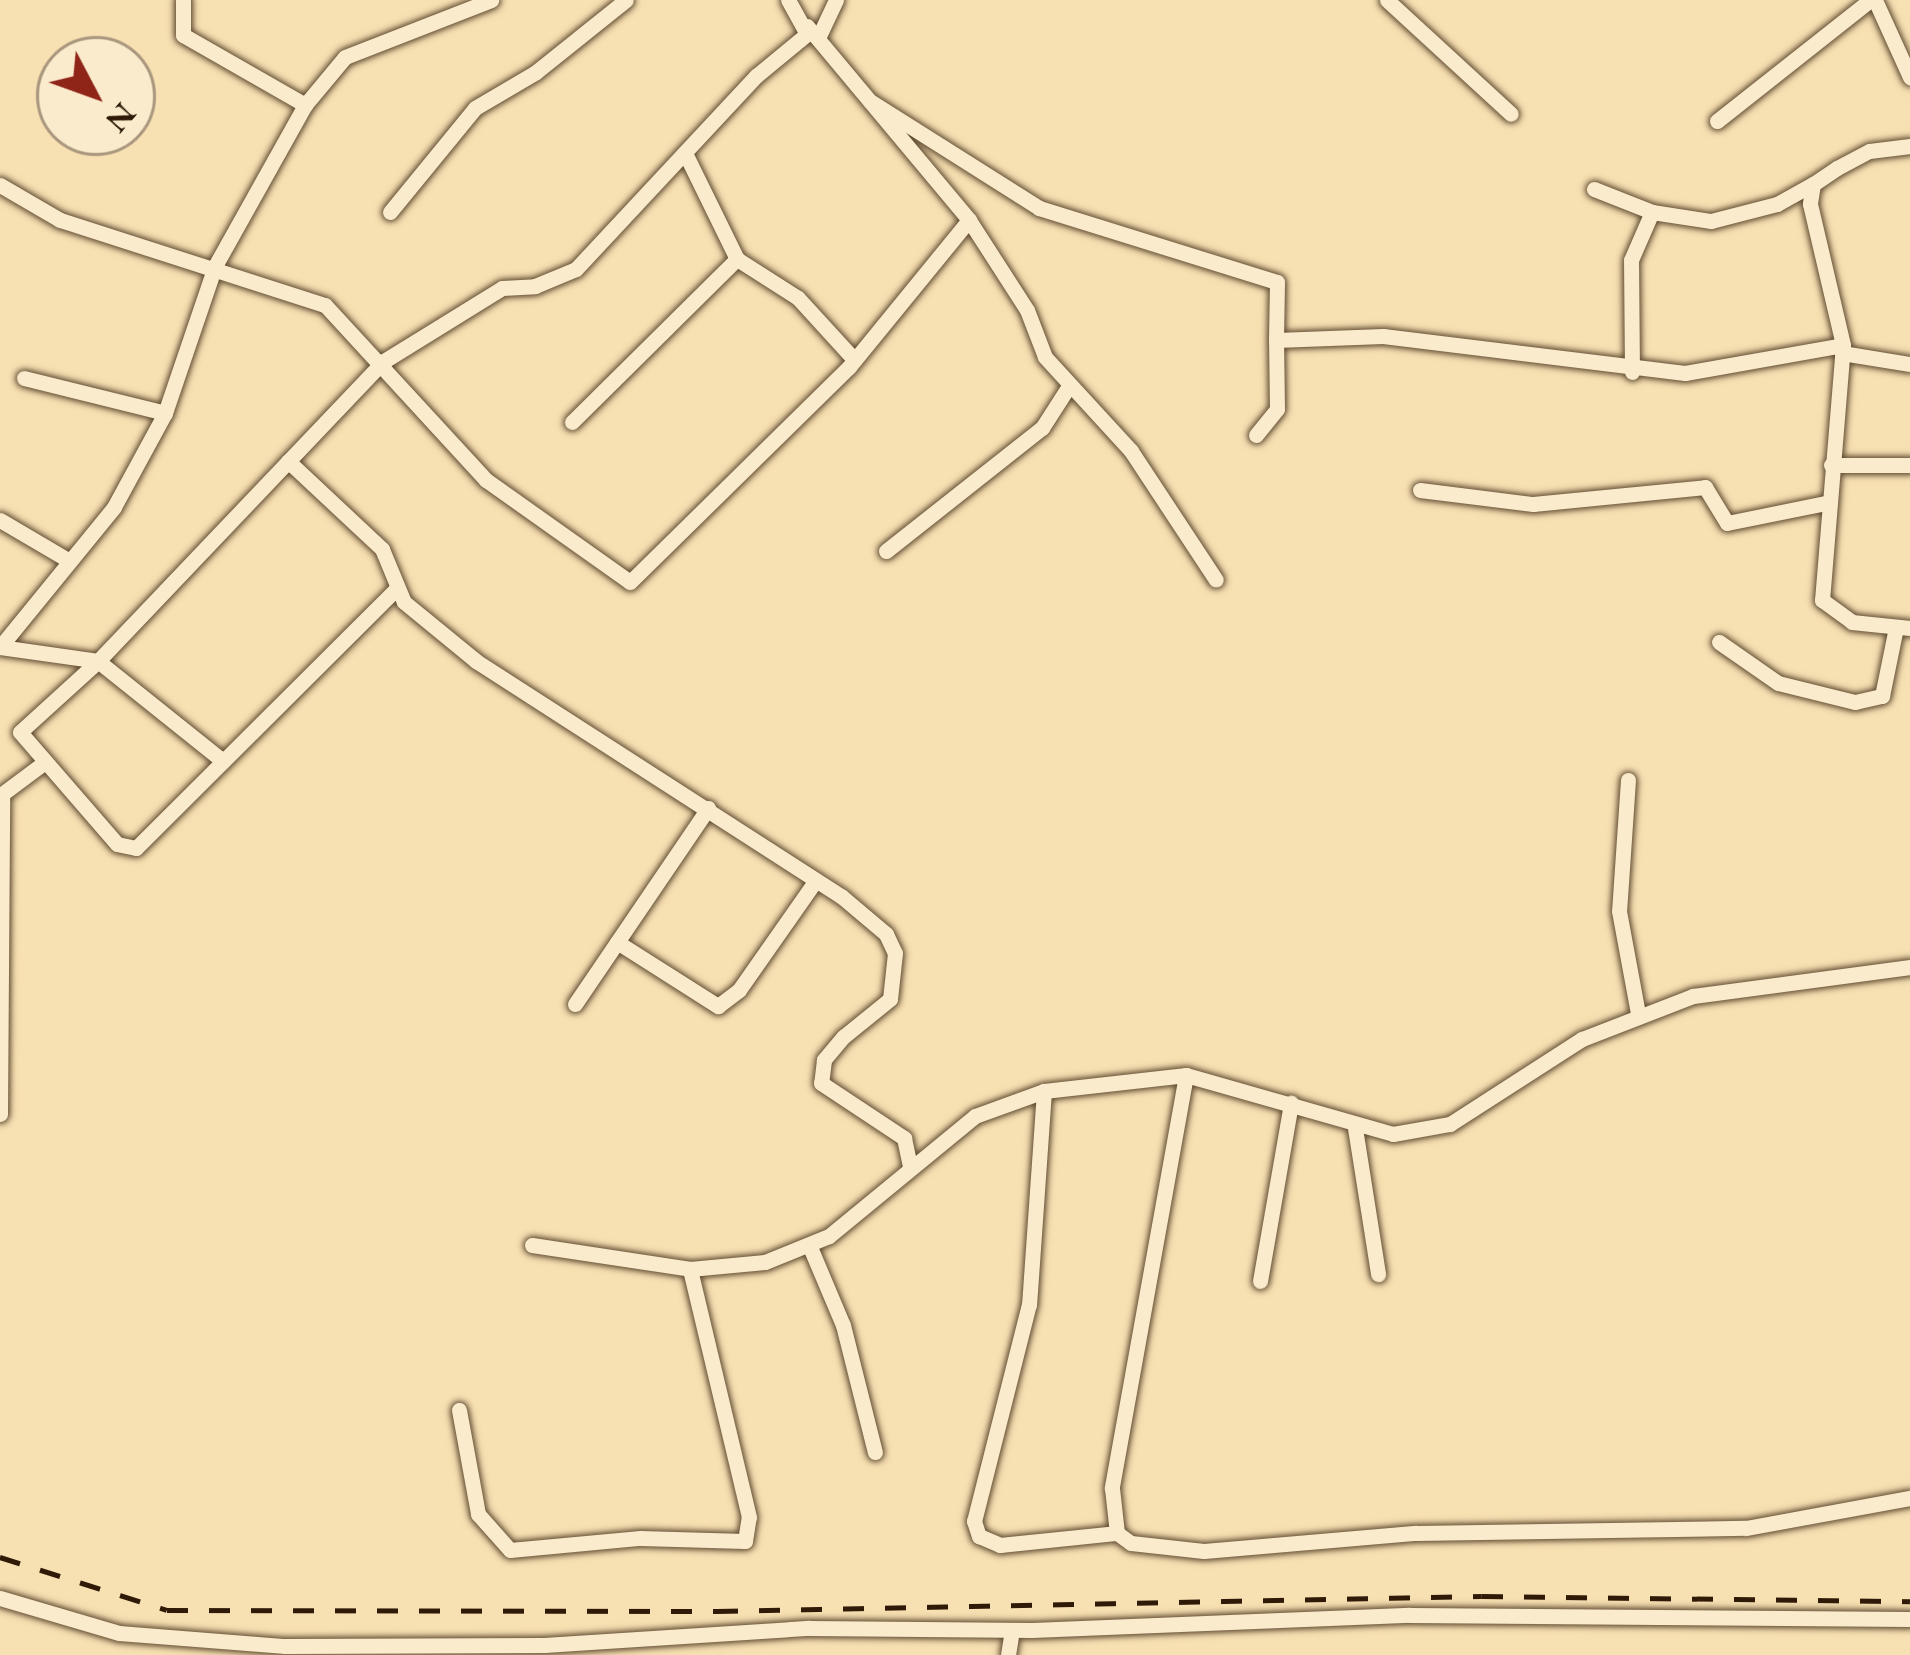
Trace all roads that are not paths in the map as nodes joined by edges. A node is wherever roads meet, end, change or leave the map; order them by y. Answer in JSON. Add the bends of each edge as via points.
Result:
{"nodes":[{"id":1,"x":183,"y":0,"type":"edge"},
{"id":2,"x":490,"y":0,"type":"edge"},
{"id":3,"x":626,"y":0,"type":"edge"},
{"id":4,"x":788,"y":0,"type":"edge"},
{"id":5,"x":836,"y":0,"type":"edge"},
{"id":6,"x":1387,"y":0,"type":"edge"},
{"id":7,"x":1873,"y":0,"type":"edge"},
{"id":8,"x":812,"y":32,"type":"junction"},
{"id":9,"x":1910,"y":77,"type":"edge"},
{"id":10,"x":870,"y":101,"type":"junction"},
{"id":11,"x":304,"y":105,"type":"junction"},
{"id":12,"x":1511,"y":114,"type":"dead end"},
{"id":13,"x":1718,"y":121,"type":"dead end"},
{"id":14,"x":1910,"y":146,"type":"edge"},
{"id":15,"x":686,"y":155,"type":"junction"},
{"id":16,"x":1813,"y":184,"type":"junction"},
{"id":17,"x":0,"y":185,"type":"edge"},
{"id":18,"x":1594,"y":189,"type":"dead end"},
{"id":19,"x":390,"y":212,"type":"dead end"},
{"id":20,"x":1652,"y":212,"type":"junction"},
{"id":21,"x":969,"y":220,"type":"junction"},
{"id":22,"x":737,"y":259,"type":"junction"},
{"id":23,"x":215,"y":266,"type":"junction"},
{"id":24,"x":1276,"y":340,"type":"junction"},
{"id":25,"x":1843,"y":349,"type":"junction"},
{"id":26,"x":851,"y":356,"type":"junction"},
{"id":27,"x":384,"y":361,"type":"junction"},
{"id":28,"x":1910,"y":364,"type":"edge"},
{"id":29,"x":1632,"y":372,"type":"junction"},
{"id":30,"x":25,"y":377,"type":"dead end"},
{"id":31,"x":1067,"y":388,"type":"junction"},
{"id":32,"x":165,"y":413,"type":"junction"},
{"id":33,"x":572,"y":422,"type":"dead end"},
{"id":34,"x":1256,"y":435,"type":"dead end"},
{"id":35,"x":288,"y":461,"type":"junction"},
{"id":36,"x":1832,"y":465,"type":"junction"},
{"id":37,"x":1910,"y":465,"type":"edge"},
{"id":38,"x":1420,"y":490,"type":"dead end"},
{"id":39,"x":1825,"y":503,"type":"junction"},
{"id":40,"x":0,"y":520,"type":"edge"},
{"id":41,"x":886,"y":551,"type":"dead end"},
{"id":42,"x":68,"y":560,"type":"junction"},
{"id":43,"x":1216,"y":580,"type":"dead end"},
{"id":44,"x":396,"y":589,"type":"junction"},
{"id":45,"x":1903,"y":628,"type":"edge"},
{"id":46,"x":1720,"y":641,"type":"dead end"},
{"id":47,"x":0,"y":647,"type":"edge"},
{"id":48,"x":98,"y":662,"type":"junction"},
{"id":49,"x":223,"y":761,"type":"junction"},
{"id":50,"x":45,"y":762,"type":"junction"},
{"id":51,"x":1628,"y":780,"type":"dead end"},
{"id":52,"x":708,"y":808,"type":"junction"},
{"id":53,"x":1,"y":836,"type":"edge"},
{"id":54,"x":817,"y":880,"type":"junction"},
{"id":55,"x":617,"y":942,"type":"junction"},
{"id":56,"x":1910,"y":967,"type":"edge"},
{"id":57,"x":2,"y":991,"type":"edge"},
{"id":58,"x":575,"y":1004,"type":"dead end"},
{"id":59,"x":1639,"y":1014,"type":"junction"},
{"id":60,"x":1186,"y":1075,"type":"junction"},
{"id":61,"x":1044,"y":1091,"type":"junction"},
{"id":62,"x":1291,"y":1103,"type":"junction"},
{"id":63,"x":0,"y":1114,"type":"edge"},
{"id":64,"x":1355,"y":1128,"type":"junction"},
{"id":65,"x":910,"y":1167,"type":"junction"},
{"id":66,"x":532,"y":1245,"type":"dead end"},
{"id":67,"x":810,"y":1247,"type":"junction"},
{"id":68,"x":690,"y":1269,"type":"junction"},
{"id":69,"x":1378,"y":1274,"type":"dead end"},
{"id":70,"x":1260,"y":1281,"type":"dead end"},
{"id":71,"x":458,"y":1410,"type":"dead end"},
{"id":72,"x":875,"y":1452,"type":"dead end"},
{"id":73,"x":1910,"y":1498,"type":"edge"},
{"id":74,"x":1117,"y":1533,"type":"junction"},
{"id":75,"x":0,"y":1598,"type":"edge"},
{"id":76,"x":1910,"y":1619,"type":"edge"},
{"id":77,"x":1012,"y":1630,"type":"junction"},
{"id":78,"x":1008,"y":1655,"type":"edge"}],
"edges":[{"from":1,"to":11,"type":"street","via":[[183,35]]},
{"from":2,"to":11,"type":"street","via":[[345,57]]},
{"from":3,"to":19,"type":"street","via":[[536,72],[476,107]]},
{"from":4,"to":8,"type":"street"},
{"from":5,"to":8,"type":"street"},
{"from":6,"to":12,"type":"street"},
{"from":7,"to":9,"type":"street"},
{"from":7,"to":13,"type":"street"},
{"from":8,"to":10,"type":"street"},
{"from":8,"to":15,"type":"street"},
{"from":10,"to":21,"type":"street"},
{"from":10,"to":24,"type":"street","via":[[1039,208],[1277,282]]},
{"from":11,"to":23,"type":"street"},
{"from":14,"to":16,"type":"street","via":[[1869,151]]},
{"from":15,"to":22,"type":"street"},
{"from":15,"to":27,"type":"street","via":[[576,268],[535,286],[502,288]]},
{"from":16,"to":20,"type":"street","via":[[1777,204],[1711,220]]},
{"from":16,"to":25,"type":"street","via":[[1810,204]]},
{"from":17,"to":23,"type":"street","via":[[60,220]]},
{"from":18,"to":20,"type":"street"},
{"from":20,"to":29,"type":"street","via":[[1631,260]]},
{"from":21,"to":26,"type":"street","via":[[871,344]]},
{"from":21,"to":31,"type":"street"},
{"from":22,"to":26,"type":"street","via":[[798,298]]},
{"from":22,"to":33,"type":"street"},
{"from":23,"to":27,"type":"street","via":[[325,305]]},
{"from":23,"to":32,"type":"street"},
{"from":24,"to":29,"type":"street","via":[[1383,336]]},
{"from":24,"to":34,"type":"street","via":[[1277,410]]},
{"from":25,"to":28,"type":"street"},
{"from":25,"to":29,"type":"street","via":[[1685,373]]},
{"from":25,"to":36,"type":"street"},
{"from":26,"to":27,"type":"street","via":[[630,582],[486,479]]},
{"from":27,"to":35,"type":"street"},
{"from":30,"to":32,"type":"street"},
{"from":31,"to":41,"type":"street","via":[[1042,428]]},
{"from":31,"to":43,"type":"street","via":[[1131,452]]},
{"from":32,"to":42,"type":"street","via":[[114,507]]},
{"from":35,"to":44,"type":"street","via":[[370,535],[389,560]]},
{"from":35,"to":48,"type":"street"},
{"from":36,"to":37,"type":"street"},
{"from":36,"to":39,"type":"street"},
{"from":38,"to":39,"type":"street","via":[[1533,504],[1705,487],[1727,523]]},
{"from":39,"to":45,"type":"street","via":[[1822,600],[1852,622]]},
{"from":40,"to":42,"type":"street"},
{"from":42,"to":47,"type":"street"},
{"from":44,"to":49,"type":"street"},
{"from":44,"to":52,"type":"street","via":[[476,661]]},
{"from":45,"to":46,"type":"street","via":[[1882,696],[1855,702],[1778,683]]},
{"from":47,"to":48,"type":"street"},
{"from":48,"to":49,"type":"street"},
{"from":48,"to":50,"type":"street","via":[[20,731]]},
{"from":49,"to":50,"type":"street","via":[[136,848],[117,844]]},
{"from":50,"to":53,"type":"street","via":[[2,794]]},
{"from":51,"to":59,"type":"street","via":[[1620,948]]},
{"from":52,"to":54,"type":"street"},
{"from":52,"to":55,"type":"street"},
{"from":53,"to":57,"type":"street"},
{"from":54,"to":55,"type":"street","via":[[739,990],[718,1006]]},
{"from":54,"to":65,"type":"street","via":[[886,934],[895,953],[890,999],[843,1036],[824,1060],[821,1083],[904,1138]]},
{"from":55,"to":58,"type":"street"},
{"from":56,"to":59,"type":"street","via":[[1693,996]]},
{"from":57,"to":63,"type":"street"},
{"from":59,"to":64,"type":"street","via":[[1582,1039],[1450,1124],[1393,1134]]},
{"from":60,"to":61,"type":"street"},
{"from":60,"to":62,"type":"street"},
{"from":60,"to":74,"type":"street","via":[[1112,1488]]},
{"from":61,"to":65,"type":"street","via":[[975,1116]]},
{"from":61,"to":74,"type":"street","via":[[1029,1304],[974,1521],[979,1536],[1000,1545]]},
{"from":62,"to":64,"type":"street"},
{"from":62,"to":70,"type":"street"},
{"from":64,"to":69,"type":"street"},
{"from":65,"to":67,"type":"street"},
{"from":66,"to":68,"type":"street"},
{"from":67,"to":68,"type":"street","via":[[765,1262]]},
{"from":67,"to":72,"type":"street","via":[[843,1325]]},
{"from":68,"to":71,"type":"street","via":[[749,1517],[745,1541],[640,1538],[510,1550],[478,1514]]},
{"from":73,"to":74,"type":"street","via":[[1746,1528],[1416,1533],[1204,1551],[1143,1546]]},
{"from":75,"to":77,"type":"street","via":[[177,1643],[544,1645],[809,1628]]},
{"from":76,"to":77,"type":"street","via":[[1410,1615]]},
{"from":77,"to":78,"type":"street"}]}
